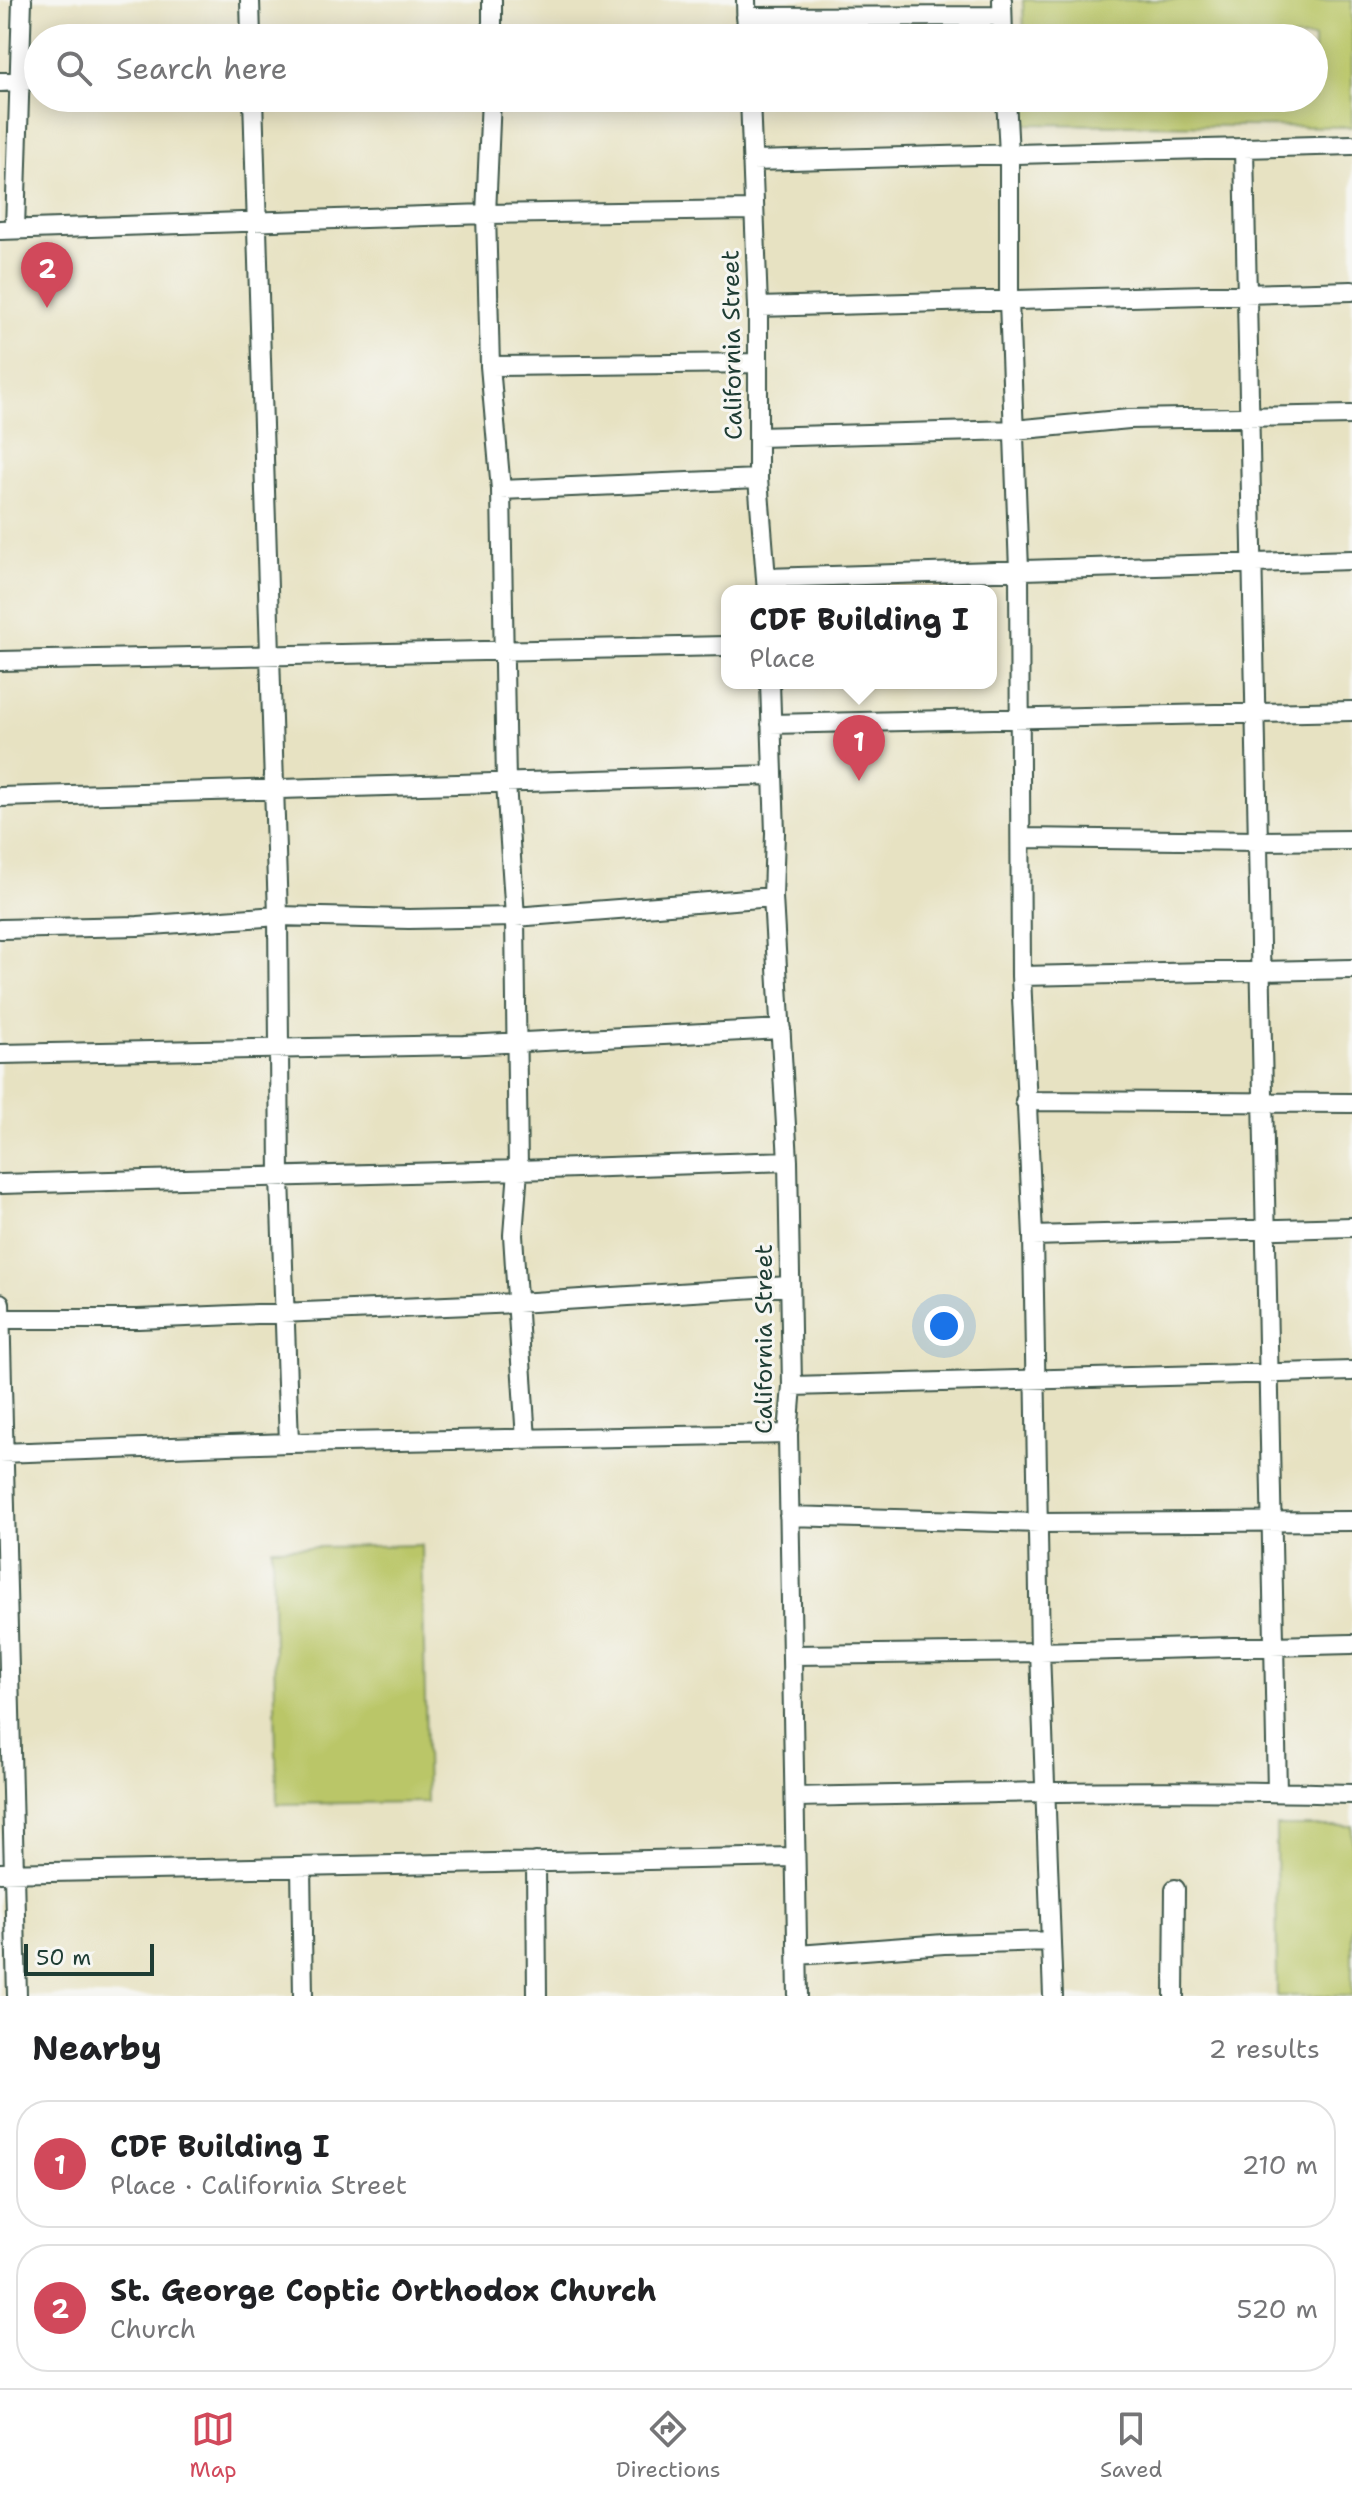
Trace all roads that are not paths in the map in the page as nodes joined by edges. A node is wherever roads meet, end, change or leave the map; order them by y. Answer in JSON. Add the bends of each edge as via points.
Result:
{"nodes":[{"id":1,"x":22,"y":0,"type":"edge"},
{"id":2,"x":250,"y":0,"type":"edge"},
{"id":3,"x":492,"y":0,"type":"edge"},
{"id":4,"x":746,"y":8,"type":"edge"},
{"id":5,"x":1002,"y":8,"type":"edge"},
{"id":6,"x":24,"y":24,"type":"edge"},
{"id":7,"x":251,"y":24,"type":"edge"},
{"id":8,"x":492,"y":24,"type":"edge"},
{"id":9,"x":24,"y":81,"type":"edge"},
{"id":10,"x":0,"y":82,"type":"edge"},
{"id":11,"x":25,"y":112,"type":"edge"},
{"id":12,"x":253,"y":112,"type":"edge"},
{"id":13,"x":490,"y":112,"type":"edge"},
{"id":14,"x":750,"y":112,"type":"edge"},
{"id":15,"x":1007,"y":112,"type":"edge"},
{"id":16,"x":1352,"y":145,"type":"edge"},
{"id":17,"x":1244,"y":148,"type":"junction"},
{"id":18,"x":1009,"y":154,"type":"junction"},
{"id":19,"x":752,"y":161,"type":"junction"},
{"id":20,"x":752,"y":210,"type":"junction"},
{"id":21,"x":486,"y":214,"type":"junction"},
{"id":22,"x":8,"y":230,"type":"edge"},
{"id":23,"x":1352,"y":291,"type":"edge"},
{"id":24,"x":1248,"y":293,"type":"junction"},
{"id":25,"x":1009,"y":301,"type":"junction"},
{"id":26,"x":758,"y":307,"type":"junction"},
{"id":27,"x":757,"y":363,"type":"junction"},
{"id":28,"x":490,"y":366,"type":"junction"},
{"id":29,"x":1352,"y":415,"type":"edge"},
{"id":30,"x":1250,"y":417,"type":"junction"},
{"id":31,"x":1014,"y":430,"type":"junction"},
{"id":32,"x":758,"y":437,"type":"junction"},
{"id":33,"x":758,"y":479,"type":"junction"},
{"id":34,"x":501,"y":490,"type":"junction"},
{"id":35,"x":1352,"y":560,"type":"edge"},
{"id":36,"x":1253,"y":562,"type":"junction"},
{"id":37,"x":1019,"y":570,"type":"junction"},
{"id":38,"x":766,"y":584,"type":"edge"},
{"id":39,"x":721,"y":646,"type":"edge"},
{"id":40,"x":503,"y":651,"type":"junction"},
{"id":41,"x":269,"y":656,"type":"junction"},
{"id":42,"x":0,"y":661,"type":"edge"},
{"id":43,"x":770,"y":689,"type":"edge"},
{"id":44,"x":1352,"y":711,"type":"edge"},
{"id":45,"x":1254,"y":713,"type":"junction"},
{"id":46,"x":1020,"y":717,"type":"junction"},
{"id":47,"x":771,"y":724,"type":"junction"},
{"id":48,"x":772,"y":775,"type":"junction"},
{"id":49,"x":506,"y":783,"type":"junction"},
{"id":50,"x":274,"y":790,"type":"junction"},
{"id":51,"x":0,"y":797,"type":"edge"},
{"id":52,"x":1021,"y":838,"type":"junction"},
{"id":53,"x":1352,"y":840,"type":"edge"},
{"id":54,"x":1258,"y":841,"type":"junction"},
{"id":55,"x":773,"y":897,"type":"junction"},
{"id":56,"x":278,"y":916,"type":"junction"},
{"id":57,"x":515,"y":917,"type":"junction"},
{"id":58,"x":0,"y":929,"type":"edge"},
{"id":59,"x":1352,"y":969,"type":"edge"},
{"id":60,"x":1261,"y":970,"type":"junction"},
{"id":61,"x":1021,"y":976,"type":"junction"},
{"id":62,"x":781,"y":1029,"type":"junction"},
{"id":63,"x":515,"y":1041,"type":"junction"},
{"id":64,"x":280,"y":1047,"type":"junction"},
{"id":65,"x":0,"y":1054,"type":"edge"},
{"id":66,"x":1025,"y":1101,"type":"junction"},
{"id":67,"x":1352,"y":1103,"type":"edge"},
{"id":68,"x":1264,"y":1104,"type":"junction"},
{"id":69,"x":788,"y":1161,"type":"junction"},
{"id":70,"x":518,"y":1170,"type":"junction"},
{"id":71,"x":280,"y":1177,"type":"junction"},
{"id":72,"x":0,"y":1184,"type":"edge"},
{"id":73,"x":1352,"y":1227,"type":"edge"},
{"id":74,"x":1266,"y":1229,"type":"junction"},
{"id":75,"x":1033,"y":1236,"type":"junction"},
{"id":76,"x":789,"y":1286,"type":"junction"},
{"id":77,"x":0,"y":1303,"type":"edge"},
{"id":78,"x":517,"y":1303,"type":"junction"},
{"id":79,"x":284,"y":1312,"type":"junction"},
{"id":80,"x":0,"y":1319,"type":"edge"},
{"id":81,"x":1352,"y":1371,"type":"edge"},
{"id":82,"x":1269,"y":1373,"type":"junction"},
{"id":83,"x":1036,"y":1380,"type":"junction"},
{"id":84,"x":792,"y":1386,"type":"junction"},
{"id":85,"x":788,"y":1434,"type":"junction"},
{"id":86,"x":526,"y":1440,"type":"junction"},
{"id":87,"x":289,"y":1443,"type":"junction"},
{"id":88,"x":2,"y":1453,"type":"edge"},
{"id":89,"x":789,"y":1516,"type":"junction"},
{"id":90,"x":1352,"y":1521,"type":"edge"},
{"id":91,"x":1272,"y":1522,"type":"junction"},
{"id":92,"x":1039,"y":1523,"type":"junction"},
{"id":93,"x":4,"y":1604,"type":"edge"},
{"id":94,"x":1352,"y":1644,"type":"edge"},
{"id":95,"x":1274,"y":1646,"type":"junction"},
{"id":96,"x":1040,"y":1652,"type":"junction"},
{"id":97,"x":792,"y":1655,"type":"junction"},
{"id":98,"x":5,"y":1734,"type":"edge"},
{"id":99,"x":1044,"y":1792,"type":"junction"},
{"id":100,"x":1277,"y":1792,"type":"junction"},
{"id":101,"x":1352,"y":1794,"type":"edge"},
{"id":102,"x":796,"y":1797,"type":"junction"},
{"id":103,"x":795,"y":1857,"type":"junction"},
{"id":104,"x":536,"y":1862,"type":"junction"},
{"id":105,"x":301,"y":1867,"type":"junction"},
{"id":106,"x":7,"y":1873,"type":"edge"},
{"id":107,"x":1175,"y":1889,"type":"dead end"},
{"id":108,"x":1051,"y":1941,"type":"junction"},
{"id":109,"x":798,"y":1955,"type":"junction"},
{"id":110,"x":17,"y":1996,"type":"edge"},
{"id":111,"x":303,"y":1996,"type":"edge"},
{"id":112,"x":537,"y":1996,"type":"edge"},
{"id":113,"x":798,"y":1996,"type":"edge"},
{"id":114,"x":1053,"y":1996,"type":"edge"},
{"id":115,"x":1174,"y":1996,"type":"edge"}],
"edges":[{"from":1,"to":6,"type":"street"},
{"from":2,"to":7,"type":"street"},
{"from":3,"to":8,"type":"street"},
{"from":4,"to":5,"type":"street"},
{"from":9,"to":10,"type":"street"},
{"from":11,"to":22,"type":"street"},
{"from":12,"to":41,"type":"street"},
{"from":13,"to":21,"type":"street"},
{"from":14,"to":19,"type":"street","name":"California Street"},
{"from":15,"to":18,"type":"street"},
{"from":16,"to":17,"type":"street"},
{"from":17,"to":18,"type":"street"},
{"from":17,"to":24,"type":"street"},
{"from":18,"to":19,"type":"street"},
{"from":18,"to":25,"type":"street"},
{"from":19,"to":20,"type":"street","name":"California Street"},
{"from":20,"to":21,"type":"street"},
{"from":20,"to":26,"type":"street","name":"California Street"},
{"from":21,"to":22,"type":"street"},
{"from":21,"to":28,"type":"street"},
{"from":23,"to":24,"type":"street"},
{"from":24,"to":25,"type":"street"},
{"from":24,"to":30,"type":"street"},
{"from":25,"to":26,"type":"street"},
{"from":25,"to":31,"type":"street"},
{"from":26,"to":27,"type":"street","name":"California Street"},
{"from":27,"to":28,"type":"street"},
{"from":27,"to":32,"type":"street","name":"California Street"},
{"from":28,"to":34,"type":"street"},
{"from":29,"to":30,"type":"street"},
{"from":30,"to":31,"type":"street","via":[[1129,419]]},
{"from":30,"to":36,"type":"street"},
{"from":31,"to":32,"type":"street"},
{"from":31,"to":37,"type":"street"},
{"from":32,"to":33,"type":"street","name":"California Street"},
{"from":33,"to":34,"type":"street"},
{"from":33,"to":38,"type":"street","name":"California Street"},
{"from":34,"to":40,"type":"street"},
{"from":35,"to":36,"type":"street"},
{"from":36,"to":37,"type":"street"},
{"from":36,"to":45,"type":"street"},
{"from":37,"to":38,"type":"street"},
{"from":37,"to":46,"type":"street"},
{"from":39,"to":40,"type":"street"},
{"from":40,"to":41,"type":"street"},
{"from":40,"to":49,"type":"street"},
{"from":41,"to":42,"type":"street"},
{"from":41,"to":50,"type":"street"},
{"from":43,"to":47,"type":"street","name":"California Street"},
{"from":44,"to":45,"type":"street"},
{"from":45,"to":46,"type":"street"},
{"from":45,"to":54,"type":"street"},
{"from":46,"to":47,"type":"street"},
{"from":46,"to":52,"type":"street"},
{"from":47,"to":48,"type":"street","name":"California Street"},
{"from":48,"to":49,"type":"street"},
{"from":48,"to":55,"type":"street","name":"California Street"},
{"from":49,"to":50,"type":"street"},
{"from":49,"to":57,"type":"street"},
{"from":50,"to":51,"type":"street"},
{"from":50,"to":56,"type":"street"},
{"from":52,"to":54,"type":"street"},
{"from":52,"to":61,"type":"street"},
{"from":53,"to":54,"type":"street"},
{"from":54,"to":60,"type":"street"},
{"from":55,"to":57,"type":"street"},
{"from":55,"to":62,"type":"street","name":"California Street"},
{"from":56,"to":57,"type":"street"},
{"from":56,"to":58,"type":"street"},
{"from":56,"to":64,"type":"street"},
{"from":57,"to":63,"type":"street"},
{"from":59,"to":60,"type":"street"},
{"from":60,"to":61,"type":"street"},
{"from":60,"to":68,"type":"street"},
{"from":61,"to":66,"type":"street"},
{"from":62,"to":63,"type":"street"},
{"from":62,"to":69,"type":"street","name":"California Street"},
{"from":63,"to":64,"type":"street"},
{"from":63,"to":70,"type":"street"},
{"from":64,"to":65,"type":"street"},
{"from":64,"to":71,"type":"street"},
{"from":66,"to":68,"type":"street"},
{"from":66,"to":75,"type":"street"},
{"from":67,"to":68,"type":"street"},
{"from":68,"to":74,"type":"street"},
{"from":69,"to":70,"type":"street"},
{"from":69,"to":76,"type":"street","name":"California Street"},
{"from":70,"to":71,"type":"street"},
{"from":70,"to":78,"type":"street","via":[[513,1235]]},
{"from":71,"to":72,"type":"street"},
{"from":71,"to":79,"type":"street"},
{"from":73,"to":74,"type":"street"},
{"from":74,"to":75,"type":"street"},
{"from":74,"to":82,"type":"street"},
{"from":75,"to":83,"type":"street"},
{"from":76,"to":78,"type":"street"},
{"from":76,"to":84,"type":"street","name":"California Street"},
{"from":77,"to":80,"type":"street"},
{"from":78,"to":79,"type":"street"},
{"from":78,"to":86,"type":"street"},
{"from":79,"to":80,"type":"street"},
{"from":79,"to":87,"type":"street"},
{"from":80,"to":88,"type":"street"},
{"from":81,"to":82,"type":"street"},
{"from":82,"to":83,"type":"street"},
{"from":82,"to":91,"type":"street"},
{"from":83,"to":84,"type":"street"},
{"from":83,"to":92,"type":"street"},
{"from":84,"to":85,"type":"street","name":"California Street"},
{"from":85,"to":86,"type":"street"},
{"from":85,"to":89,"type":"street","name":"California Street"},
{"from":86,"to":87,"type":"street"},
{"from":87,"to":88,"type":"street"},
{"from":88,"to":93,"type":"street"},
{"from":89,"to":92,"type":"street"},
{"from":89,"to":97,"type":"street","name":"California Street"},
{"from":90,"to":91,"type":"street"},
{"from":91,"to":92,"type":"street"},
{"from":91,"to":95,"type":"street"},
{"from":92,"to":96,"type":"street"},
{"from":93,"to":98,"type":"street"},
{"from":94,"to":95,"type":"street"},
{"from":95,"to":96,"type":"street"},
{"from":95,"to":100,"type":"street"},
{"from":96,"to":97,"type":"street"},
{"from":96,"to":99,"type":"street"},
{"from":97,"to":102,"type":"street","name":"California Street"},
{"from":98,"to":106,"type":"street"},
{"from":99,"to":100,"type":"street"},
{"from":99,"to":102,"type":"street"},
{"from":99,"to":108,"type":"street"},
{"from":100,"to":101,"type":"street"},
{"from":102,"to":103,"type":"street","name":"California Street"},
{"from":103,"to":104,"type":"street"},
{"from":103,"to":109,"type":"street","name":"California Street"},
{"from":104,"to":105,"type":"street"},
{"from":104,"to":112,"type":"street"},
{"from":105,"to":106,"type":"street"},
{"from":105,"to":111,"type":"street"},
{"from":106,"to":110,"type":"street"},
{"from":107,"to":115,"type":"street"},
{"from":108,"to":109,"type":"street"},
{"from":108,"to":114,"type":"street"},
{"from":109,"to":113,"type":"street","name":"California Street"}]}
